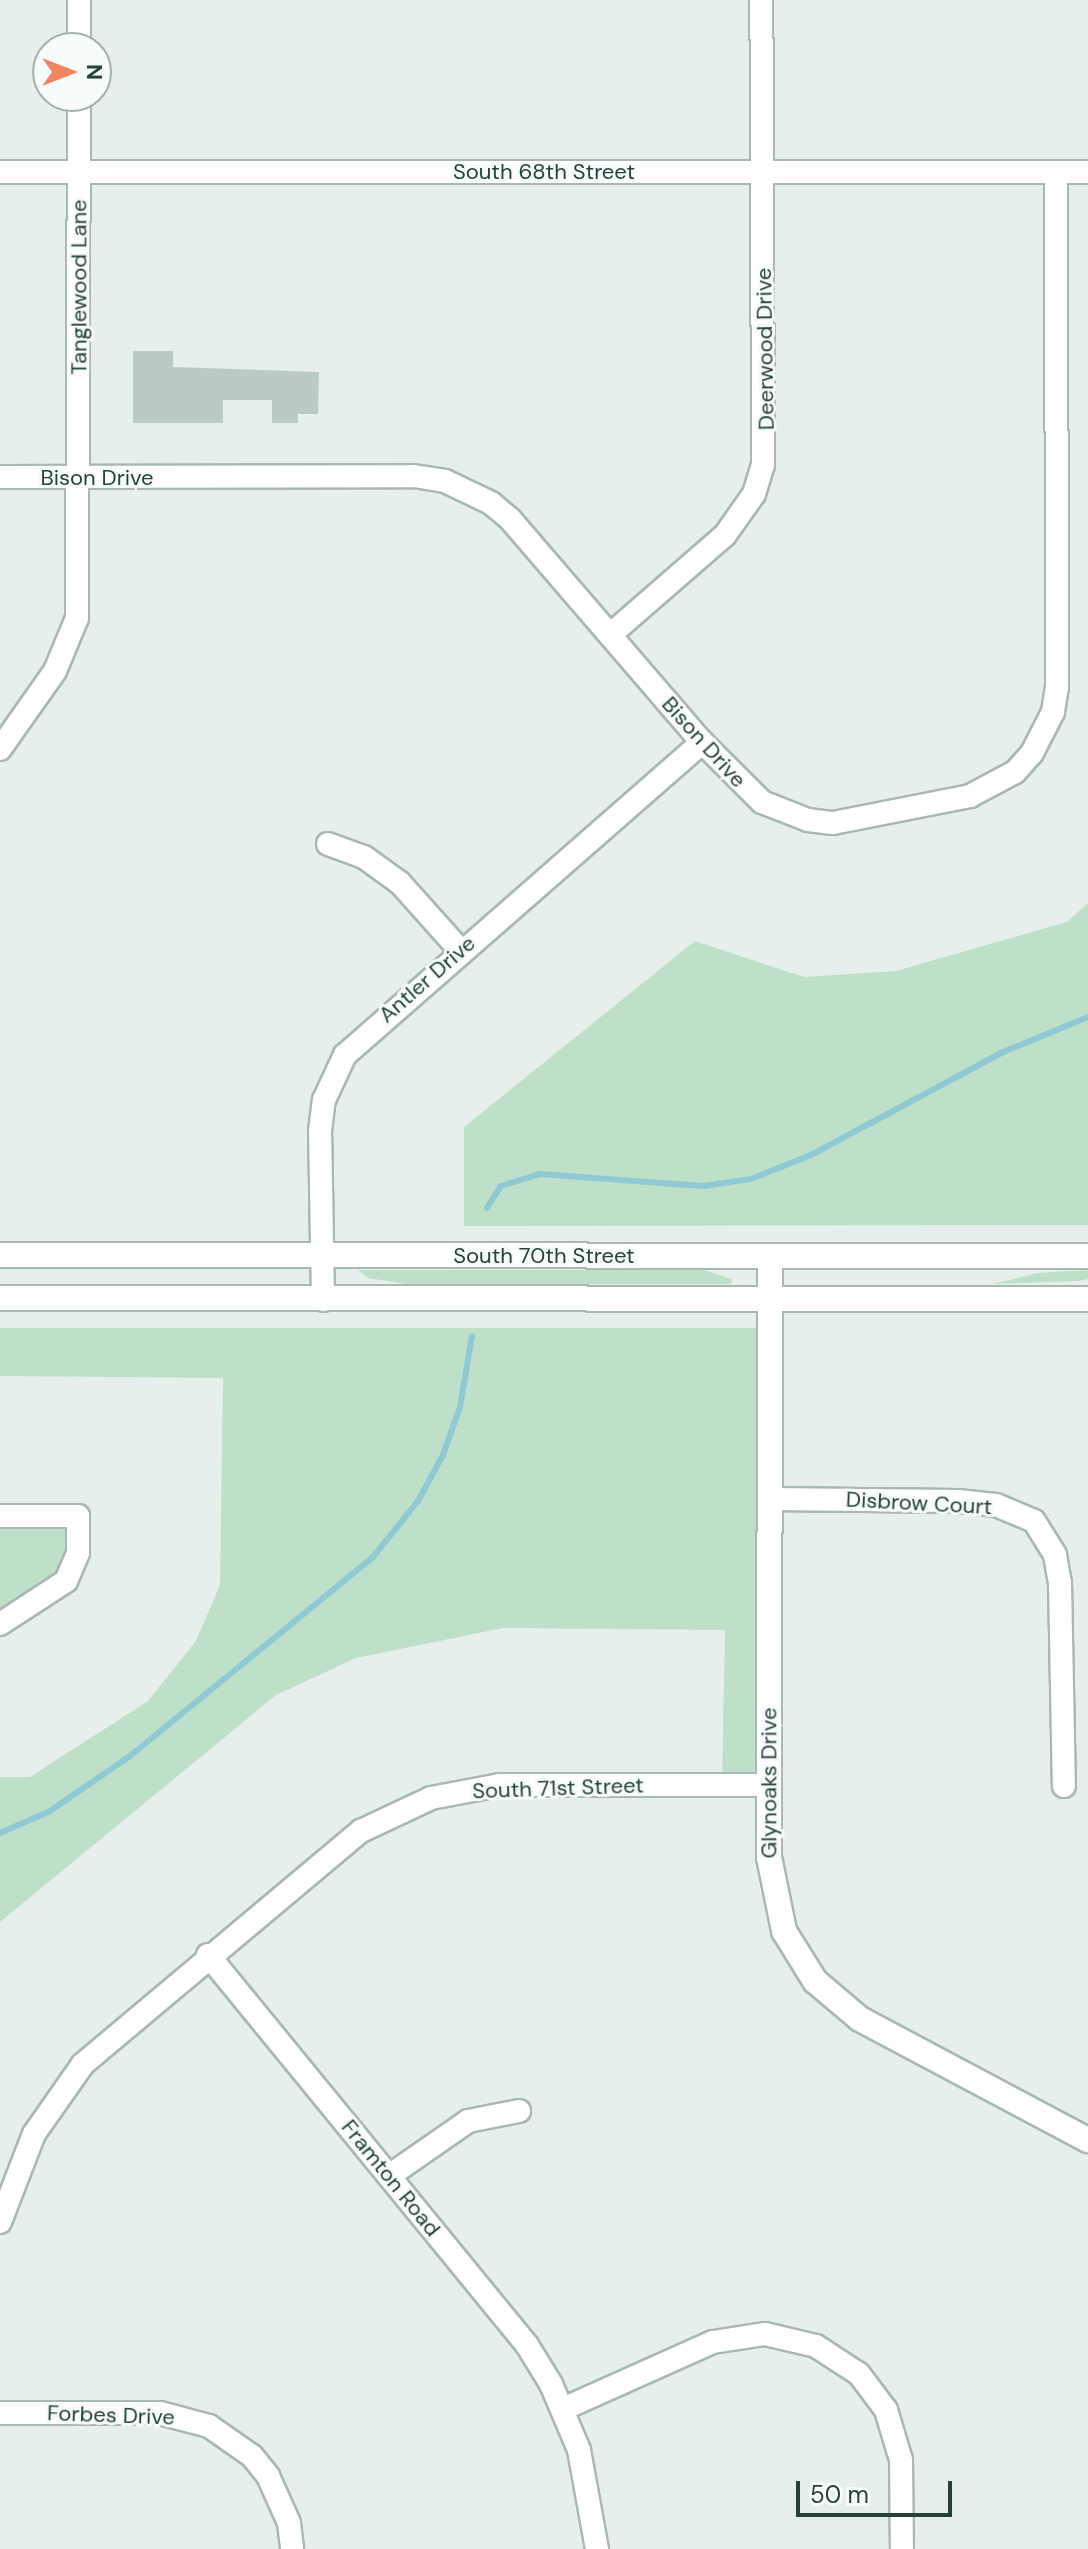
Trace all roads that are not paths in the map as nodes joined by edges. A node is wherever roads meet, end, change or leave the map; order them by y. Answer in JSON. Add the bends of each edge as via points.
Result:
{"nodes":[{"id":1,"x":79,"y":0,"type":"edge"},
{"id":2,"x":761,"y":0,"type":"edge"},
{"id":3,"x":79,"y":32,"type":"edge"},
{"id":4,"x":79,"y":112,"type":"edge"},
{"id":5,"x":0,"y":172,"type":"edge"},
{"id":6,"x":763,"y":172,"type":"junction"},
{"id":7,"x":1056,"y":172,"type":"junction"},
{"id":8,"x":1088,"y":172,"type":"edge"},
{"id":9,"x":80,"y":173,"type":"junction"},
{"id":10,"x":0,"y":477,"type":"edge"},
{"id":11,"x":77,"y":479,"type":"junction"},
{"id":12,"x":610,"y":635,"type":"junction"},
{"id":13,"x":702,"y":742,"type":"junction"},
{"id":14,"x":0,"y":749,"type":"edge"},
{"id":15,"x":328,"y":844,"type":"dead end"},
{"id":16,"x":460,"y":950,"type":"junction"},
{"id":17,"x":0,"y":1255,"type":"edge"},
{"id":18,"x":770,"y":1256,"type":"junction"},
{"id":19,"x":1088,"y":1256,"type":"edge"},
{"id":20,"x":323,"y":1257,"type":"junction"},
{"id":21,"x":0,"y":1298,"type":"edge"},
{"id":22,"x":771,"y":1299,"type":"junction"},
{"id":23,"x":1088,"y":1299,"type":"edge"},
{"id":24,"x":323,"y":1300,"type":"junction"},
{"id":25,"x":769,"y":1499,"type":"junction"},
{"id":26,"x":0,"y":1516,"type":"edge"},
{"id":27,"x":0,"y":1624,"type":"edge"},
{"id":28,"x":768,"y":1785,"type":"junction"},
{"id":29,"x":1064,"y":1786,"type":"dead end"},
{"id":30,"x":208,"y":1955,"type":"junction"},
{"id":31,"x":519,"y":2111,"type":"dead end"},
{"id":32,"x":1088,"y":2140,"type":"edge"},
{"id":33,"x":389,"y":2176,"type":"junction"},
{"id":34,"x":1,"y":2212,"type":"edge"},
{"id":35,"x":563,"y":2409,"type":"junction"},
{"id":36,"x":0,"y":2413,"type":"edge"},
{"id":37,"x":292,"y":2549,"type":"edge"},
{"id":38,"x":597,"y":2549,"type":"edge"},
{"id":39,"x":902,"y":2549,"type":"edge"}],
"edges":[{"from":1,"to":3,"type":"street"},
{"from":2,"to":6,"type":"street","name":"Deerwood Drive"},
{"from":4,"to":9,"type":"street","name":"Tanglewood Lane"},
{"from":5,"to":9,"type":"street","name":"South 68th Street"},
{"from":6,"to":7,"type":"street","name":"South 68th Street"},
{"from":6,"to":9,"type":"street","name":"South 68th Street"},
{"from":6,"to":12,"type":"street","name":"Deerwood Drive","via":[[766,440],[754,494],[725,535]]},
{"from":7,"to":8,"type":"street","name":"South 68th Street"},
{"from":7,"to":13,"type":"street","name":"Bison Drive","via":[[1057,687],[1043,736],[1015,772],[970,796],[833,823],[808,820],[762,802]]},
{"from":9,"to":11,"type":"street","name":"Tanglewood Lane"},
{"from":10,"to":11,"type":"street","name":"Bison Drive"},
{"from":11,"to":12,"type":"street","name":"Bison Drive","via":[[414,476],[445,481],[491,503],[510,519]]},
{"from":11,"to":14,"type":"street","name":"Tanglewood Lane","via":[[78,593],[69,647]]},
{"from":12,"to":13,"type":"street","name":"Bison Drive"},
{"from":13,"to":16,"type":"street","name":"Antler Drive"},
{"from":15,"to":16,"type":"street","via":[[364,857],[400,883]]},
{"from":16,"to":20,"type":"street","name":"Antler Drive","via":[[361,1036],[333,1077],[320,1131]]},
{"from":17,"to":20,"type":"main road","name":"South 70th Street"},
{"from":18,"to":19,"type":"main road","name":"South 70th Street"},
{"from":18,"to":20,"type":"main road","name":"South 70th Street"},
{"from":18,"to":22,"type":"main road","name":"Glynoaks Drive"},
{"from":20,"to":24,"type":"street","name":"Antler Drive"},
{"from":21,"to":24,"type":"main road","name":"South 70th Street"},
{"from":22,"to":23,"type":"main road","name":"South 70th Street"},
{"from":22,"to":24,"type":"main road","name":"South 70th Street"},
{"from":22,"to":25,"type":"main road","name":"Glynoaks Drive"},
{"from":25,"to":28,"type":"main road","name":"Glynoaks Drive"},
{"from":25,"to":29,"type":"street","name":"Disbrow Court","via":[[958,1501],[996,1505],[1034,1521],[1055,1555],[1060,1583]]},
{"from":26,"to":27,"type":"street","via":[[78,1516],[78,1553],[66,1581]]},
{"from":28,"to":30,"type":"street","name":"South 71st Street","via":[[528,1784],[431,1798],[361,1831]]},
{"from":28,"to":32,"type":"main road","name":"Glynoaks Drive","via":[[774,1900],[784,1931],[815,1981],[860,2019]]},
{"from":30,"to":33,"type":"street","name":"Framton Road"},
{"from":30,"to":34,"type":"street","name":"South 71st Street","via":[[83,2064],[34,2134]]},
{"from":31,"to":33,"type":"street","via":[[468,2121]]},
{"from":33,"to":35,"type":"street","name":"Framton Road","via":[[527,2345]]},
{"from":35,"to":38,"type":"street","name":"Framton Road","via":[[592,2501]]},
{"from":35,"to":39,"type":"street","via":[[713,2342],[765,2334],[816,2346],[859,2374],[886,2410],[901,2460]]},
{"from":36,"to":37,"type":"street","name":"Forbes Drive","via":[[160,2413],[209,2426],[252,2456],[268,2476],[289,2523]]}]}
